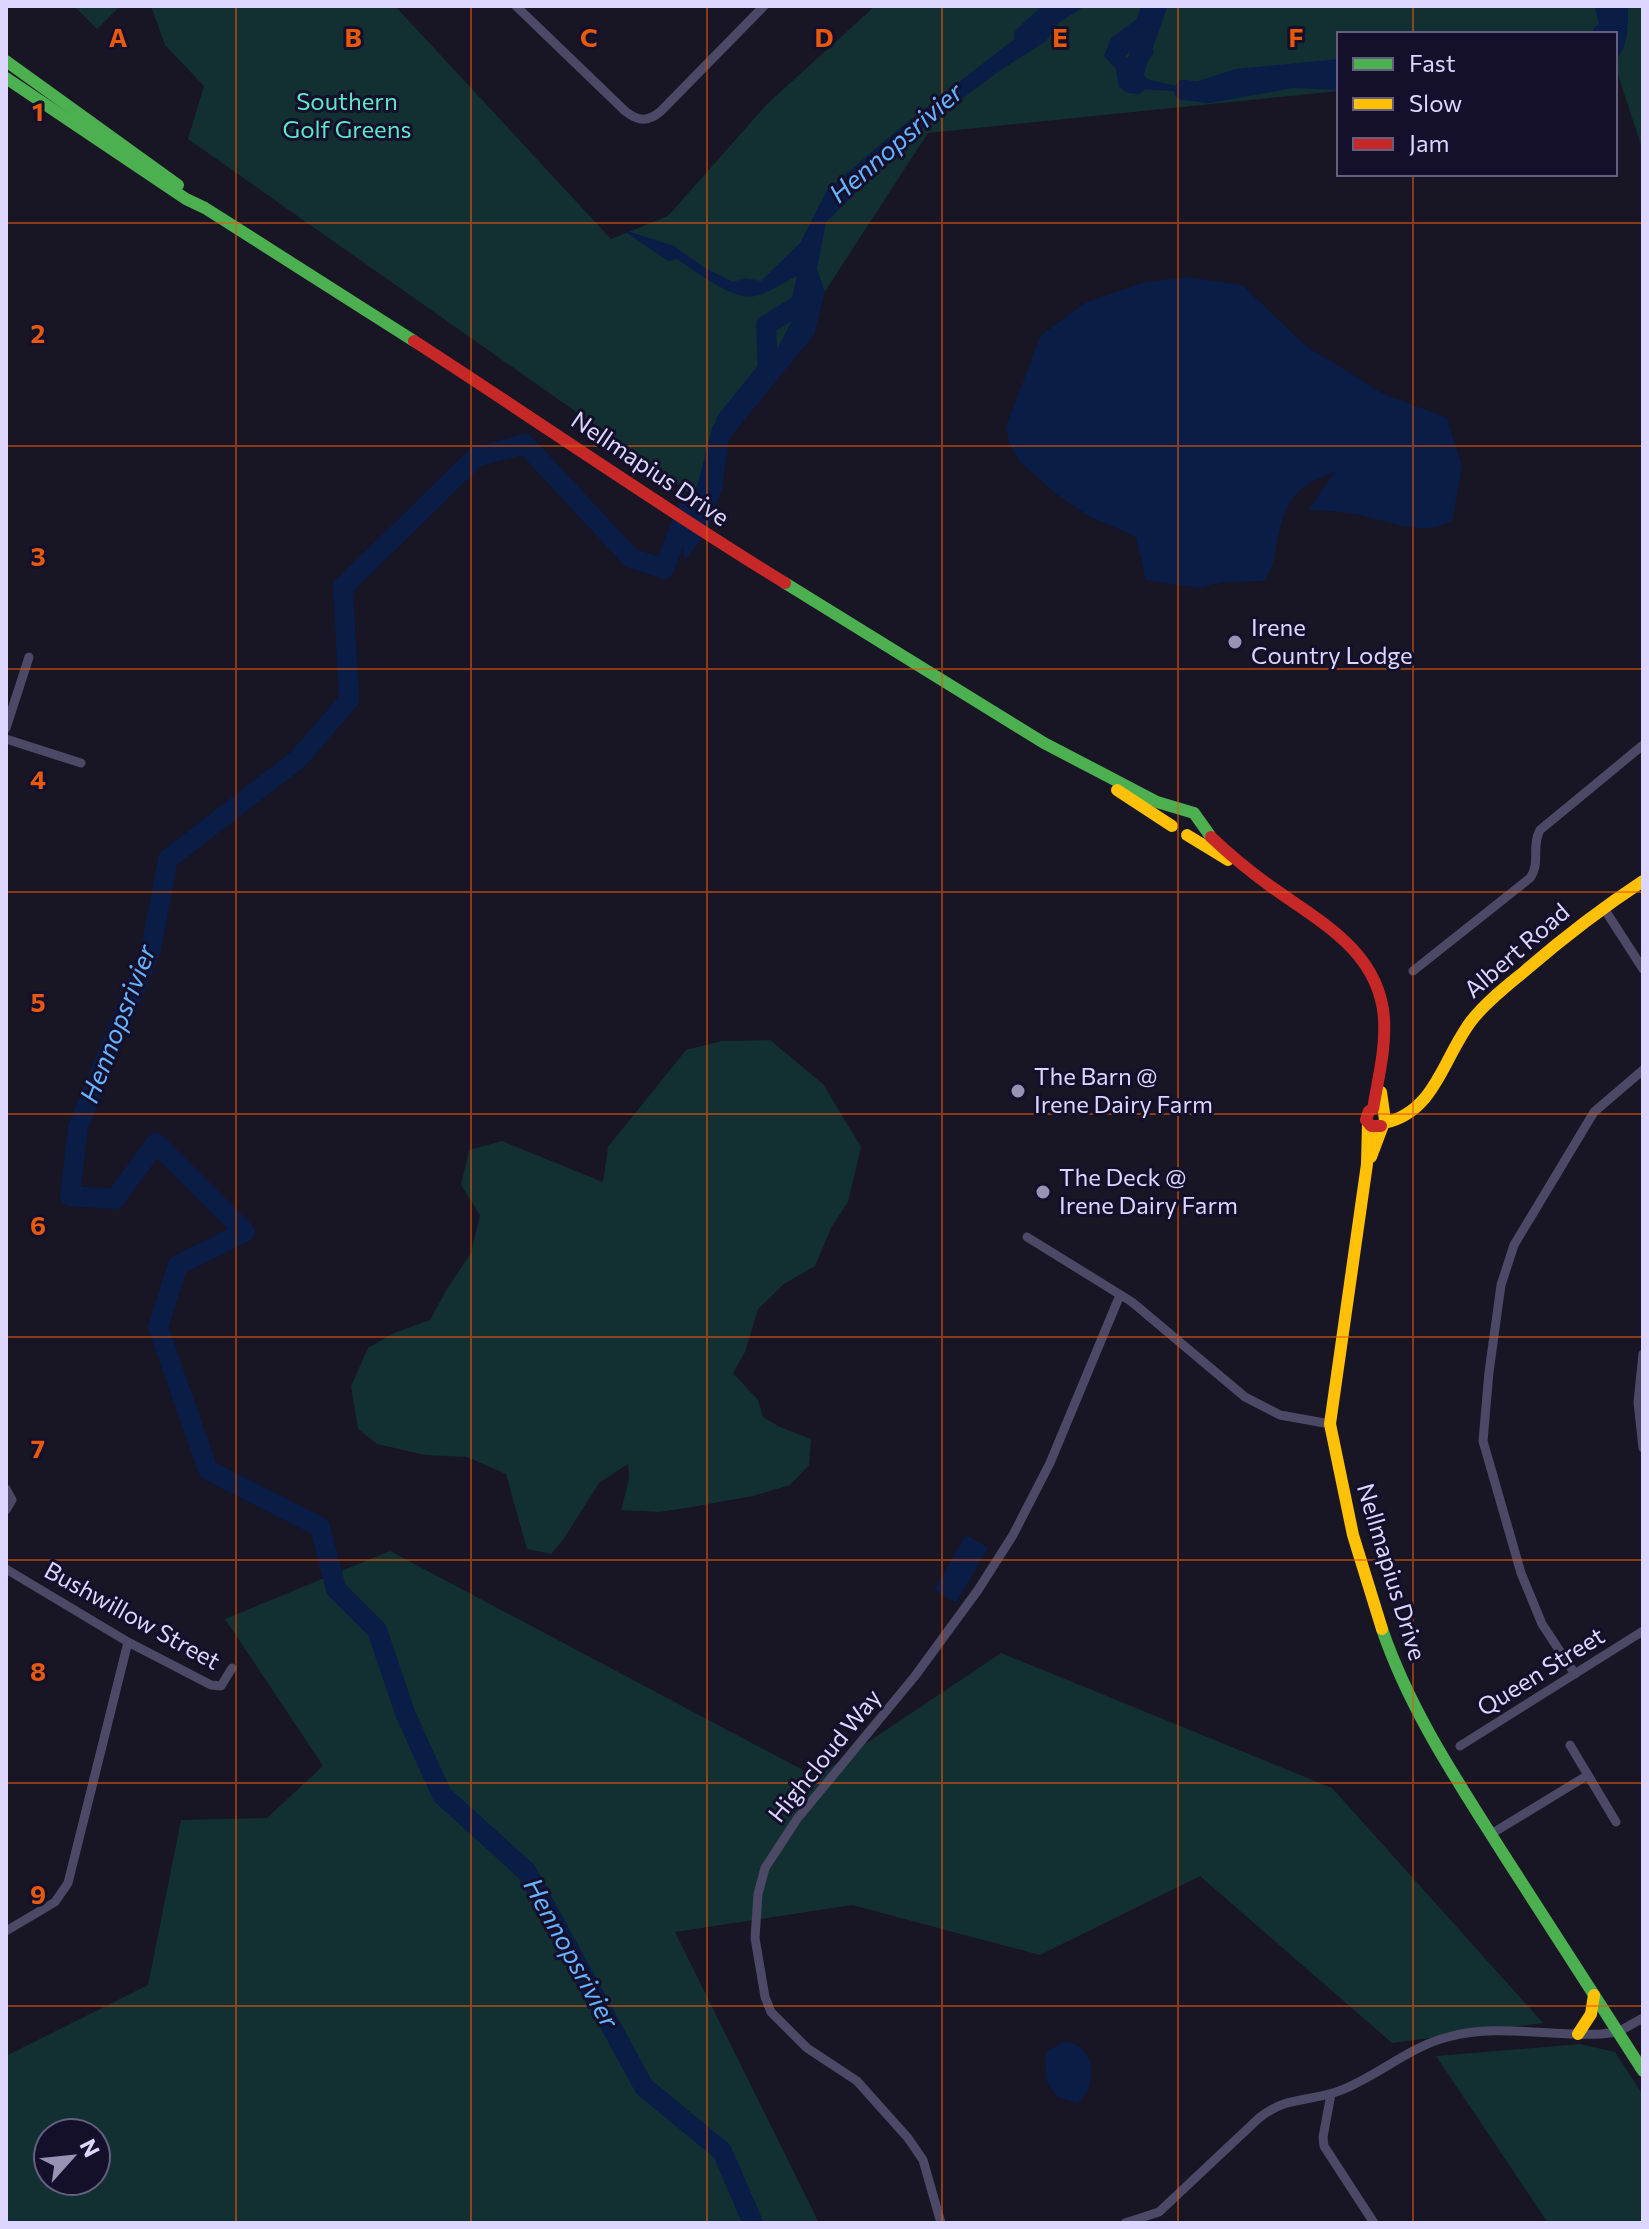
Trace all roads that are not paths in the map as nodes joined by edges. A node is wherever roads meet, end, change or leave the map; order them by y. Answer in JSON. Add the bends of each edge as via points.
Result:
{"nodes":[{"id":1,"x":516,"y":6,"type":"edge"},
{"id":2,"x":764,"y":6,"type":"edge"},
{"id":3,"x":6,"y":55,"type":"edge"},
{"id":4,"x":6,"y":61,"type":"edge"},
{"id":5,"x":6,"y":78,"type":"edge"},
{"id":6,"x":6,"y":87,"type":"edge"},
{"id":7,"x":40,"y":92,"type":"junction"},
{"id":8,"x":29,"y":657,"type":"dead end"},
{"id":9,"x":6,"y":728,"type":"edge"},
{"id":10,"x":6,"y":739,"type":"edge"},
{"id":11,"x":1643,"y":745,"type":"edge"},
{"id":12,"x":1075,"y":760,"type":"junction"},
{"id":13,"x":81,"y":763,"type":"dead end"},
{"id":14,"x":1180,"y":810,"type":"junction"},
{"id":15,"x":1198,"y":823,"type":"junction"},
{"id":16,"x":1172,"y":826,"type":"junction"},
{"id":17,"x":1187,"y":835,"type":"junction"},
{"id":18,"x":1252,"y":872,"type":"junction"},
{"id":19,"x":1643,"y":881,"type":"edge"},
{"id":20,"x":1603,"y":907,"type":"junction"},
{"id":21,"x":1643,"y":969,"type":"edge"},
{"id":22,"x":1413,"y":971,"type":"dead end"},
{"id":23,"x":1643,"y":1070,"type":"edge"},
{"id":24,"x":1378,"y":1118,"type":"junction"},
{"id":25,"x":1027,"y":1237,"type":"dead end"},
{"id":26,"x":1120,"y":1295,"type":"junction"},
{"id":27,"x":1643,"y":1354,"type":"edge"},
{"id":28,"x":1330,"y":1424,"type":"junction"},
{"id":29,"x":1643,"y":1448,"type":"edge"},
{"id":30,"x":6,"y":1489,"type":"edge"},
{"id":31,"x":6,"y":1510,"type":"edge"},
{"id":32,"x":6,"y":1569,"type":"edge"},
{"id":33,"x":1643,"y":1631,"type":"edge"},
{"id":34,"x":128,"y":1642,"type":"junction"},
{"id":35,"x":232,"y":1668,"type":"dead end"},
{"id":36,"x":1575,"y":1674,"type":"junction"},
{"id":37,"x":1570,"y":1745,"type":"dead end"},
{"id":38,"x":1460,"y":1746,"type":"dead end"},
{"id":39,"x":1588,"y":1775,"type":"junction"},
{"id":40,"x":1616,"y":1822,"type":"dead end"},
{"id":41,"x":1491,"y":1834,"type":"junction"},
{"id":42,"x":6,"y":1931,"type":"edge"},
{"id":43,"x":1594,"y":1995,"type":"junction"},
{"id":44,"x":1643,"y":2018,"type":"edge"},
{"id":45,"x":1618,"y":2032,"type":"junction"},
{"id":46,"x":1578,"y":2034,"type":"junction"},
{"id":47,"x":1643,"y":2071,"type":"edge"},
{"id":48,"x":1331,"y":2094,"type":"junction"},
{"id":49,"x":941,"y":2223,"type":"edge"},
{"id":50,"x":1125,"y":2223,"type":"edge"},
{"id":51,"x":1374,"y":2223,"type":"edge"}],
"edges":[{"from":1,"to":2,"type":"street","via":[[639,120],[661,111]]},
{"from":3,"to":7,"type":"main road"},
{"from":4,"to":7,"type":"main road","name":"Nellmapius Drive"},
{"from":5,"to":7,"type":"main road","name":"Nellmapius Drive"},
{"from":6,"to":7,"type":"main road"},
{"from":7,"to":12,"type":"main road","name":"Nellmapius Drive","via":[[141,156],[205,208],[674,514]]},
{"from":8,"to":9,"type":"street"},
{"from":10,"to":13,"type":"street"},
{"from":11,"to":22,"type":"street","via":[[1540,830],[1530,878]]},
{"from":12,"to":14,"type":"main road","name":"Nellmapius Drive"},
{"from":12,"to":16,"type":"main road","name":"Nellmapius Drive"},
{"from":14,"to":15,"type":"main road","via":[[1194,813]]},
{"from":14,"to":16,"type":"main road"},
{"from":15,"to":17,"type":"main road"},
{"from":15,"to":18,"type":"main road","name":"Nellmapius Drive"},
{"from":16,"to":17,"type":"main road"},
{"from":17,"to":18,"type":"main road","name":"Nellmapius Drive"},
{"from":18,"to":24,"type":"main road","name":"Nellmapius Drive","via":[[1327,923],[1361,954],[1384,1019]]},
{"from":19,"to":20,"type":"main road","name":"Albert Road"},
{"from":20,"to":21,"type":"street"},
{"from":20,"to":24,"type":"main road","name":"Albert Road","via":[[1481,1008],[1412,1113]]},
{"from":23,"to":36,"type":"street","via":[[1594,1112],[1520,1233],[1503,1273],[1489,1372],[1485,1449],[1527,1589],[1542,1624]]},
{"from":24,"to":28,"type":"main road","name":"Nellmapius Drive"},
{"from":25,"to":26,"type":"street"},
{"from":26,"to":28,"type":"street","via":[[1245,1397],[1280,1415]]},
{"from":26,"to":49,"type":"street","name":"Highcloud Way","via":[[1050,1463],[1013,1535],[915,1676],[797,1819],[765,1868],[758,1894],[755,1938],[771,2012],[807,2048],[857,2081],[908,2138],[923,2160]]},
{"from":27,"to":29,"type":"street","via":[[1638,1402]]},
{"from":28,"to":41,"type":"main road","name":"Nellmapius Drive","via":[[1353,1535],[1394,1664],[1420,1718]]},
{"from":30,"to":31,"type":"street","via":[[12,1500]]},
{"from":32,"to":34,"type":"street","name":"Bushwillow Street"},
{"from":33,"to":36,"type":"street","name":"Queen Street"},
{"from":34,"to":35,"type":"street","name":"Bushwillow Street","via":[[211,1685],[221,1686]]},
{"from":34,"to":42,"type":"street","via":[[68,1883],[55,1902]]},
{"from":36,"to":38,"type":"street","name":"Queen Street"},
{"from":37,"to":39,"type":"street"},
{"from":39,"to":40,"type":"street"},
{"from":39,"to":41,"type":"street"},
{"from":41,"to":43,"type":"main road","name":"Nellmapius Drive"},
{"from":43,"to":45,"type":"main road","name":"Nellmapius Drive"},
{"from":43,"to":46,"type":"main road","via":[[1591,2014]]},
{"from":44,"to":45,"type":"street"},
{"from":45,"to":46,"type":"street"},
{"from":45,"to":47,"type":"main road","name":"Nellmapius Drive"},
{"from":46,"to":48,"type":"street","via":[[1486,2030],[1447,2037]]},
{"from":48,"to":50,"type":"street","via":[[1273,2108],[1159,2212]]},
{"from":48,"to":51,"type":"street","via":[[1324,2146]]}]}
